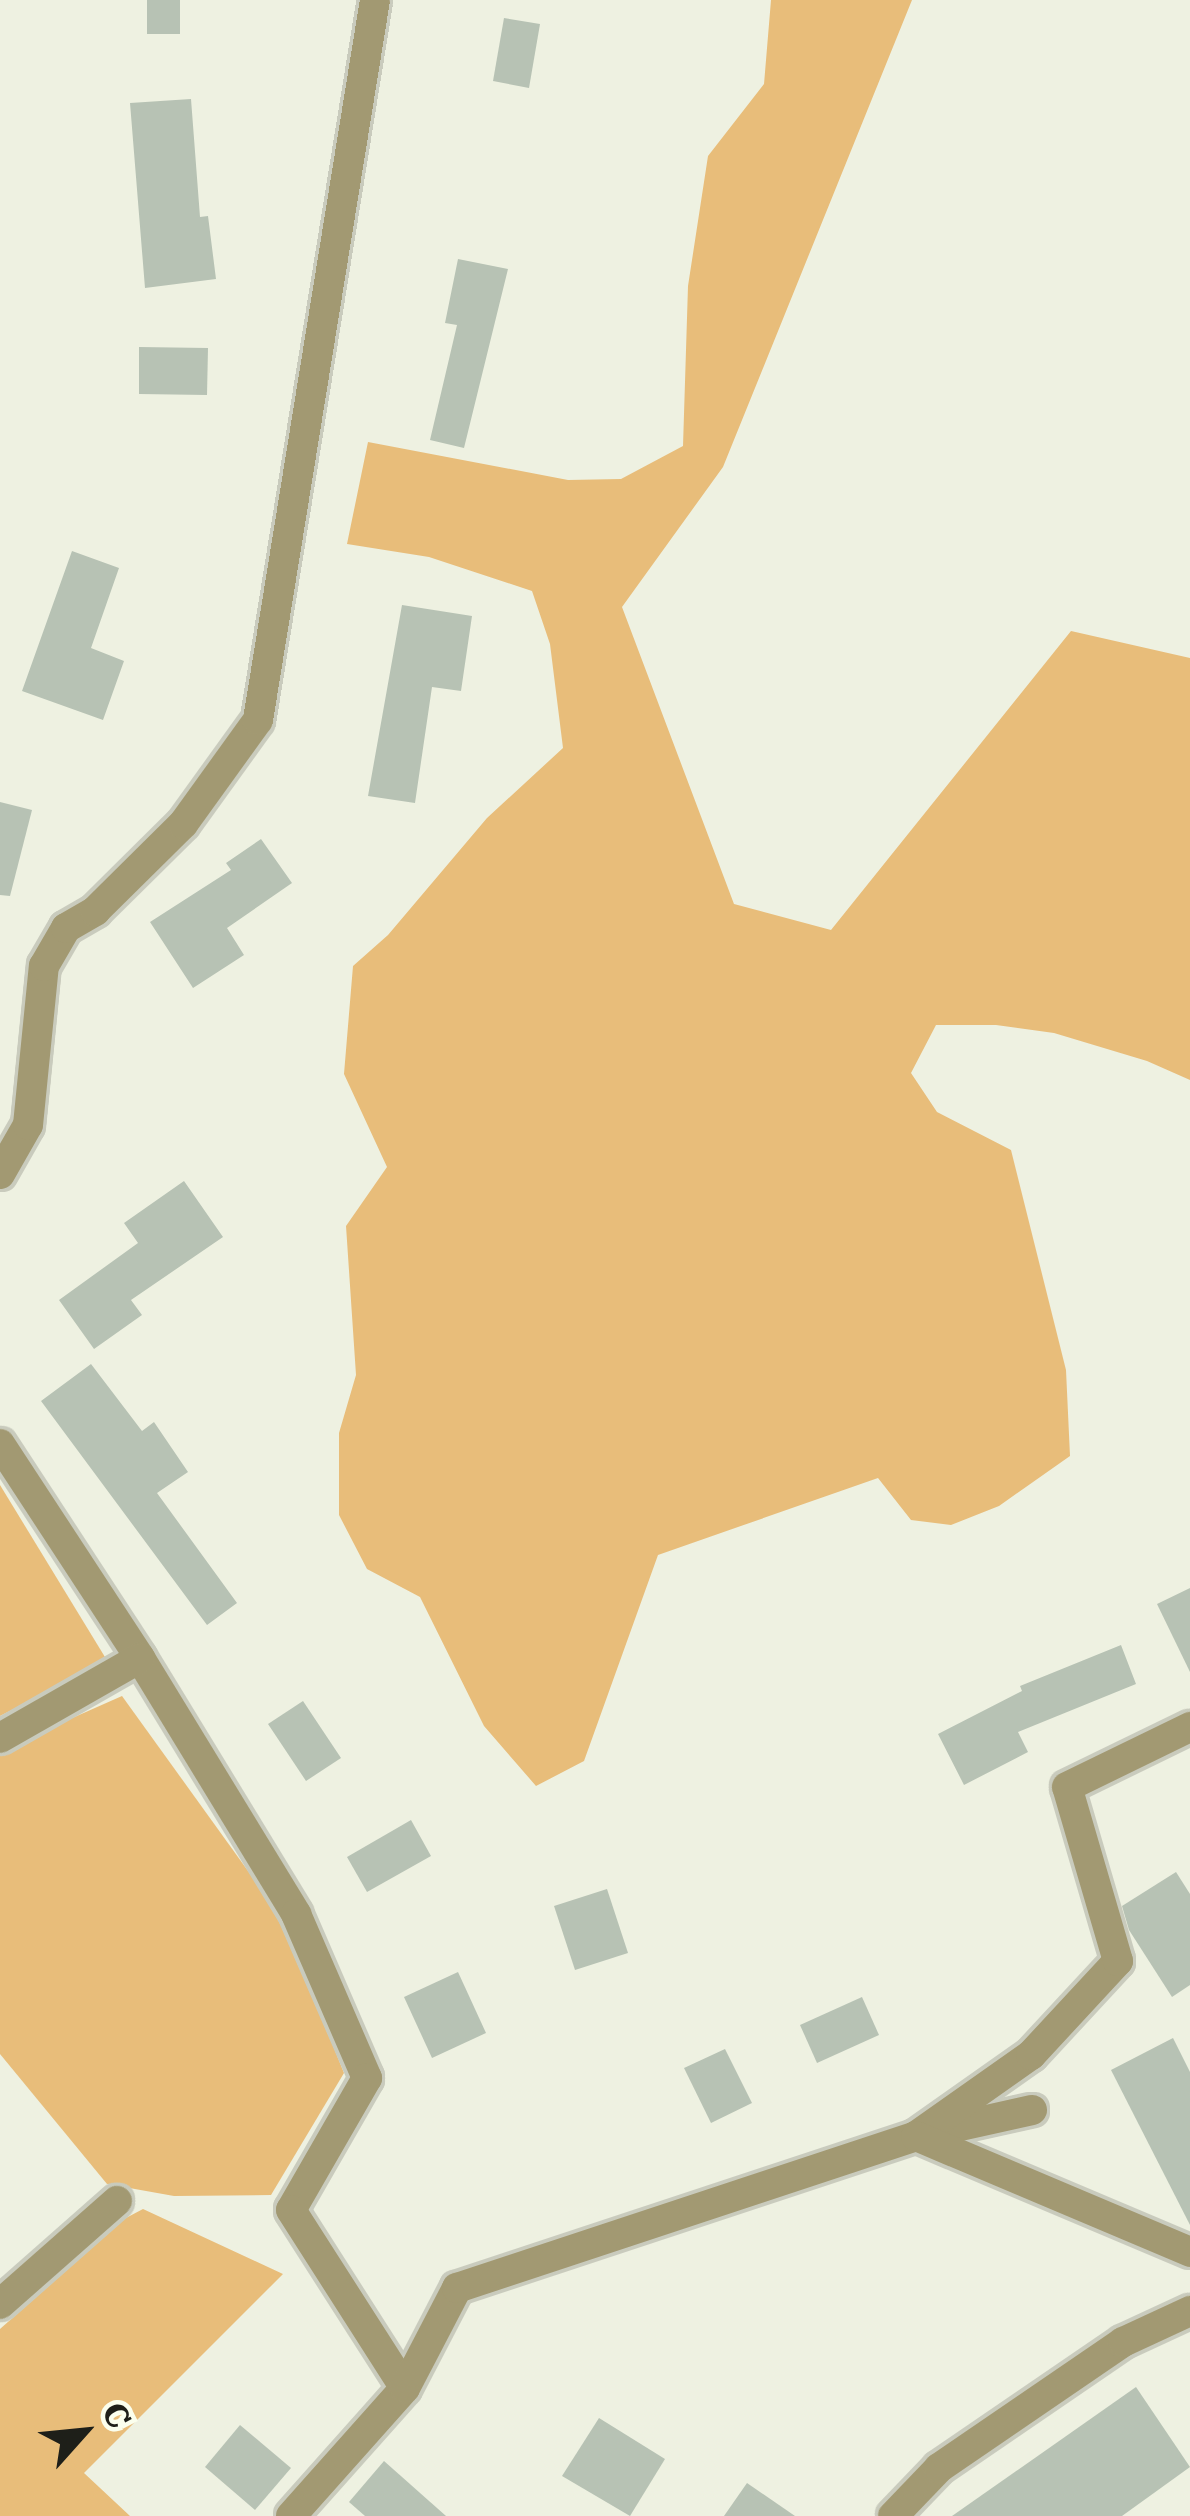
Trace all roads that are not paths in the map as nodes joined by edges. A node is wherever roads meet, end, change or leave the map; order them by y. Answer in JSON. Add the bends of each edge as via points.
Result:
{"nodes":[{"id":1,"x":376,"y":0,"type":"edge"},
{"id":2,"x":0,"y":1174,"type":"edge"},
{"id":3,"x":0,"y":1444,"type":"edge"},
{"id":4,"x":140,"y":1658,"type":"junction"},
{"id":5,"x":1190,"y":1727,"type":"edge"},
{"id":6,"x":0,"y":1738,"type":"edge"},
{"id":7,"x":1032,"y":2110,"type":"dead end"},
{"id":8,"x":916,"y":2136,"type":"junction"},
{"id":9,"x":117,"y":2201,"type":"dead end"},
{"id":10,"x":1190,"y":2252,"type":"edge"},
{"id":11,"x":0,"y":2304,"type":"edge"},
{"id":12,"x":1190,"y":2311,"type":"edge"},
{"id":13,"x":405,"y":2388,"type":"junction"},
{"id":14,"x":291,"y":2516,"type":"edge"},
{"id":15,"x":893,"y":2516,"type":"edge"}],
"edges":[{"from":1,"to":2,"type":"street","via":[[258,719],[184,824],[95,911],[66,928],[44,966],[28,1125]]},
{"from":3,"to":4,"type":"street"},
{"from":4,"to":6,"type":"street"},
{"from":4,"to":13,"type":"street","via":[[296,1914],[367,2078],[291,2210]]},
{"from":5,"to":8,"type":"street","via":[[1067,1787],[1118,1961],[1031,2055]]},
{"from":7,"to":8,"type":"street"},
{"from":8,"to":10,"type":"street"},
{"from":8,"to":13,"type":"street","via":[[457,2288]]},
{"from":9,"to":11,"type":"street"},
{"from":12,"to":15,"type":"street","via":[[1123,2342],[939,2468]]},
{"from":13,"to":14,"type":"street"}]}
